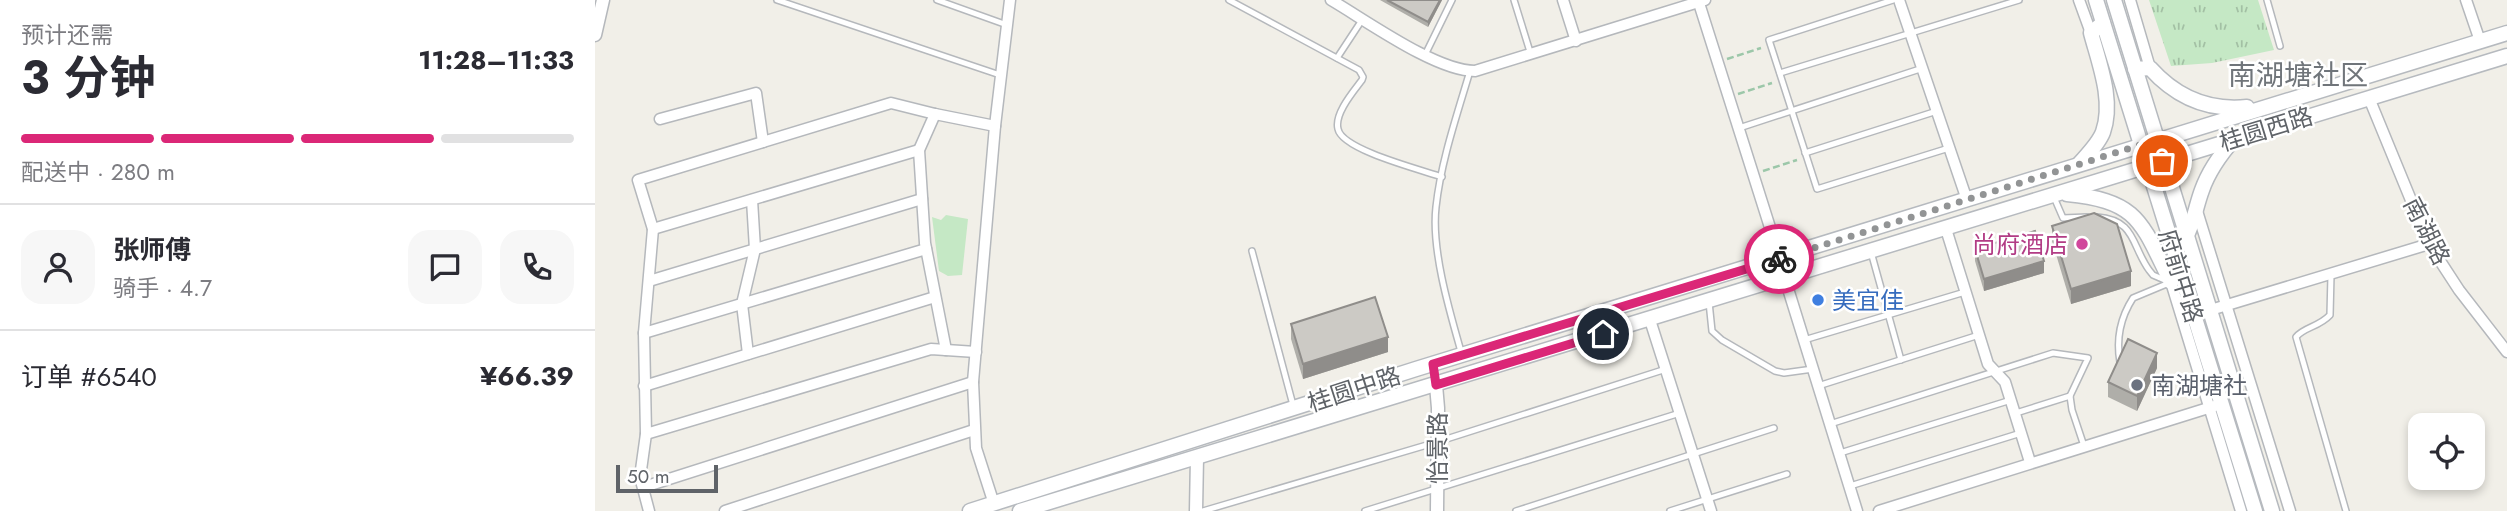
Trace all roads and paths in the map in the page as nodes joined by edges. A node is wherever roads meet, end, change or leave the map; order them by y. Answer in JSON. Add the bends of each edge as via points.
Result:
{"nodes":[{"id":1,"x":603,"y":0,"type":"edge"},
{"id":2,"x":777,"y":0,"type":"edge"},
{"id":3,"x":937,"y":0,"type":"edge"},
{"id":4,"x":1010,"y":0,"type":"edge"},
{"id":5,"x":1229,"y":0,"type":"edge"},
{"id":6,"x":1331,"y":0,"type":"edge"},
{"id":7,"x":1453,"y":0,"type":"edge"},
{"id":8,"x":1514,"y":0,"type":"edge"},
{"id":9,"x":1563,"y":0,"type":"edge"},
{"id":10,"x":1893,"y":0,"type":"edge"},
{"id":11,"x":1899,"y":0,"type":"edge"},
{"id":12,"x":2018,"y":0,"type":"edge"},
{"id":13,"x":2079,"y":0,"type":"edge"},
{"id":14,"x":2096,"y":0,"type":"edge"},
{"id":15,"x":2114,"y":0,"type":"edge"},
{"id":16,"x":2130,"y":0,"type":"edge"},
{"id":17,"x":2267,"y":0,"type":"edge"},
{"id":18,"x":2466,"y":0,"type":"edge"},
{"id":19,"x":1700,"y":1,"type":"edge"},
{"id":20,"x":1363,"y":19,"type":"junction"},
{"id":21,"x":2103,"y":23,"type":"junction"},
{"id":22,"x":1007,"y":25,"type":"junction"},
{"id":23,"x":2091,"y":33,"type":"junction"},
{"id":24,"x":2507,"y":33,"type":"edge"},
{"id":25,"x":1911,"y":34,"type":"junction"},
{"id":26,"x":595,"y":35,"type":"edge"},
{"id":27,"x":1576,"y":41,"type":"junction"},
{"id":28,"x":2480,"y":41,"type":"junction"},
{"id":29,"x":1770,"y":45,"type":"junction"},
{"id":30,"x":2280,"y":46,"type":"dead end"},
{"id":31,"x":1425,"y":55,"type":"junction"},
{"id":32,"x":1531,"y":55,"type":"junction"},
{"id":33,"x":2507,"y":56,"type":"edge"},
{"id":34,"x":1336,"y":58,"type":"junction"},
{"id":35,"x":1717,"y":62,"type":"junction"},
{"id":36,"x":1923,"y":68,"type":"junction"},
{"id":37,"x":2150,"y":68,"type":"junction"},
{"id":38,"x":2135,"y":69,"type":"junction"},
{"id":39,"x":1470,"y":71,"type":"junction"},
{"id":40,"x":1001,"y":76,"type":"junction"},
{"id":41,"x":1781,"y":77,"type":"junction"},
{"id":42,"x":1728,"y":97,"type":"junction"},
{"id":43,"x":2369,"y":98,"type":"junction"},
{"id":44,"x":2269,"y":106,"type":"junction"},
{"id":45,"x":1791,"y":111,"type":"junction"},
{"id":46,"x":1937,"y":111,"type":"junction"},
{"id":47,"x":935,"y":114,"type":"junction"},
{"id":48,"x":660,"y":119,"type":"dead end"},
{"id":49,"x":995,"y":126,"type":"junction"},
{"id":50,"x":1739,"y":128,"type":"junction"},
{"id":51,"x":2235,"y":138,"type":"junction"},
{"id":52,"x":2156,"y":140,"type":"junction"},
{"id":53,"x":763,"y":142,"type":"junction"},
{"id":54,"x":2140,"y":144,"type":"junction"},
{"id":55,"x":1949,"y":148,"type":"junction"},
{"id":56,"x":919,"y":150,"type":"junction"},
{"id":57,"x":1806,"y":155,"type":"junction"},
{"id":58,"x":2162,"y":161,"type":"junction"},
{"id":59,"x":2080,"y":164,"type":"junction"},
{"id":60,"x":2146,"y":166,"type":"junction"},
{"id":61,"x":1754,"y":174,"type":"junction"},
{"id":62,"x":1442,"y":177,"type":"junction"},
{"id":63,"x":2056,"y":194,"type":"junction"},
{"id":64,"x":752,"y":200,"type":"junction"},
{"id":65,"x":922,"y":200,"type":"junction"},
{"id":66,"x":1967,"y":200,"type":"junction"},
{"id":67,"x":2197,"y":211,"type":"junction"},
{"id":68,"x":653,"y":229,"type":"junction"},
{"id":69,"x":1946,"y":229,"type":"junction"},
{"id":70,"x":2186,"y":237,"type":"junction"},
{"id":71,"x":2429,"y":244,"type":"junction"},
{"id":72,"x":926,"y":249,"type":"junction"},
{"id":73,"x":755,"y":250,"type":"junction"},
{"id":74,"x":1252,"y":250,"type":"dead end"},
{"id":75,"x":1871,"y":252,"type":"junction"},
{"id":76,"x":1780,"y":259,"type":"junction"},
{"id":77,"x":2331,"y":275,"type":"junction"},
{"id":78,"x":1784,"y":279,"type":"junction"},
{"id":79,"x":2176,"y":280,"type":"junction"},
{"id":80,"x":649,"y":281,"type":"junction"},
{"id":81,"x":1965,"y":292,"type":"junction"},
{"id":82,"x":935,"y":297,"type":"junction"},
{"id":83,"x":1709,"y":302,"type":"junction"},
{"id":84,"x":741,"y":304,"type":"junction"},
{"id":85,"x":2226,"y":306,"type":"junction"},
{"id":86,"x":2209,"y":311,"type":"junction"},
{"id":87,"x":1889,"y":315,"type":"junction"},
{"id":88,"x":2194,"y":315,"type":"junction"},
{"id":89,"x":1650,"y":320,"type":"junction"},
{"id":90,"x":644,"y":333,"type":"junction"},
{"id":91,"x":1979,"y":335,"type":"junction"},
{"id":92,"x":2194,"y":337,"type":"junction"},
{"id":93,"x":1804,"y":341,"type":"junction"},
{"id":94,"x":946,"y":350,"type":"junction"},
{"id":95,"x":976,"y":352,"type":"junction"},
{"id":96,"x":2507,"y":352,"type":"edge"},
{"id":97,"x":748,"y":354,"type":"junction"},
{"id":98,"x":1462,"y":355,"type":"junction"},
{"id":99,"x":1901,"y":360,"type":"junction"},
{"id":100,"x":2120,"y":362,"type":"edge"},
{"id":101,"x":1433,"y":364,"type":"junction"},
{"id":102,"x":1666,"y":369,"type":"junction"},
{"id":103,"x":1813,"y":369,"type":"junction"},
{"id":104,"x":1995,"y":371,"type":"junction"},
{"id":105,"x":973,"y":382,"type":"junction"},
{"id":106,"x":1436,"y":385,"type":"junction"},
{"id":107,"x":644,"y":386,"type":"junction"},
{"id":108,"x":1818,"y":386,"type":"junction"},
{"id":109,"x":2070,"y":396,"type":"junction"},
{"id":110,"x":2011,"y":400,"type":"junction"},
{"id":111,"x":2215,"y":406,"type":"junction"},
{"id":112,"x":1294,"y":408,"type":"junction"},
{"id":113,"x":1680,"y":413,"type":"junction"},
{"id":114,"x":2015,"y":413,"type":"junction"},
{"id":115,"x":1830,"y":424,"type":"junction"},
{"id":116,"x":1774,"y":428,"type":"dead end"},
{"id":117,"x":974,"y":430,"type":"junction"},
{"id":118,"x":2021,"y":433,"type":"junction"},
{"id":119,"x":646,"y":434,"type":"junction"},
{"id":120,"x":1437,"y":442,"type":"junction"},
{"id":121,"x":2084,"y":446,"type":"junction"},
{"id":122,"x":1839,"y":453,"type":"junction"},
{"id":123,"x":1694,"y":455,"type":"junction"},
{"id":124,"x":1197,"y":457,"type":"junction"},
{"id":125,"x":2030,"y":462,"type":"junction"},
{"id":126,"x":1787,"y":474,"type":"dead end"},
{"id":127,"x":1850,"y":486,"type":"junction"},
{"id":128,"x":643,"y":487,"type":"junction"},
{"id":129,"x":1437,"y":489,"type":"junction"},
{"id":130,"x":1707,"y":499,"type":"junction"},
{"id":131,"x":995,"y":507,"type":"edge"},
{"id":132,"x":1027,"y":510,"type":"edge"},
{"id":133,"x":649,"y":511,"type":"edge"},
{"id":134,"x":725,"y":511,"type":"edge"},
{"id":135,"x":970,"y":511,"type":"edge"},
{"id":136,"x":1196,"y":511,"type":"edge"},
{"id":137,"x":1203,"y":511,"type":"edge"},
{"id":138,"x":1365,"y":511,"type":"edge"},
{"id":139,"x":1437,"y":511,"type":"edge"},
{"id":140,"x":1516,"y":511,"type":"edge"},
{"id":141,"x":1669,"y":511,"type":"edge"},
{"id":142,"x":1711,"y":511,"type":"edge"},
{"id":143,"x":1857,"y":511,"type":"edge"},
{"id":144,"x":1879,"y":511,"type":"edge"},
{"id":145,"x":2241,"y":511,"type":"edge"},
{"id":146,"x":2255,"y":511,"type":"edge"},
{"id":147,"x":2272,"y":511,"type":"edge"},
{"id":148,"x":2290,"y":511,"type":"edge"},
{"id":149,"x":2346,"y":511,"type":"edge"}],
"edges":[{"from":1,"to":26,"type":"street"},
{"from":2,"to":40,"type":"lane"},
{"from":3,"to":22,"type":"lane"},
{"from":4,"to":22,"type":"street"},
{"from":5,"to":34,"type":"lane"},
{"from":6,"to":20,"type":"street"},
{"from":7,"to":31,"type":"lane"},
{"from":8,"to":32,"type":"lane"},
{"from":9,"to":27,"type":"street"},
{"from":10,"to":29,"type":"lane","via":[[1769,40]]},
{"from":11,"to":25,"type":"street"},
{"from":12,"to":25,"type":"lane"},
{"from":13,"to":23,"type":"street"},
{"from":14,"to":21,"type":"main road","name":"府前中路"},
{"from":15,"to":38,"type":"main road","name":"府前中路"},
{"from":16,"to":37,"type":"street"},
{"from":17,"to":30,"type":"lane"},
{"from":18,"to":28,"type":"street"},
{"from":19,"to":27,"type":"street"},
{"from":19,"to":35,"type":"street"},
{"from":20,"to":31,"type":"street"},
{"from":20,"to":34,"type":"lane"},
{"from":21,"to":23,"type":"main road"},
{"from":21,"to":54,"type":"main road","name":"府前中路"},
{"from":22,"to":40,"type":"street"},
{"from":23,"to":59,"type":"main road","via":[[2103,80],[2106,119],[2103,134]]},
{"from":24,"to":28,"type":"main road","name":"桂圆西路"},
{"from":25,"to":36,"type":"street"},
{"from":25,"to":41,"type":"lane"},
{"from":27,"to":32,"type":"street"},
{"from":28,"to":44,"type":"main road","name":"桂圆西路"},
{"from":29,"to":35,"type":"path"},
{"from":29,"to":41,"type":"lane"},
{"from":31,"to":39,"type":"street"},
{"from":32,"to":39,"type":"street"},
{"from":33,"to":43,"type":"main road","name":"桂圆西路"},
{"from":34,"to":62,"type":"lane","via":[[1363,77],[1341,112],[1338,133],[1387,159]]},
{"from":35,"to":42,"type":"street"},
{"from":36,"to":45,"type":"lane"},
{"from":36,"to":46,"type":"street"},
{"from":37,"to":38,"type":"main road"},
{"from":37,"to":44,"type":"main road","via":[[2184,96],[2215,108]]},
{"from":38,"to":52,"type":"main road","name":"府前中路"},
{"from":39,"to":62,"type":"lane"},
{"from":40,"to":49,"type":"street"},
{"from":41,"to":42,"type":"path"},
{"from":41,"to":45,"type":"lane"},
{"from":42,"to":50,"type":"street"},
{"from":43,"to":51,"type":"main road","name":"桂圆西路"},
{"from":43,"to":71,"type":"street","name":"南湖路"},
{"from":44,"to":52,"type":"main road","name":"桂圆西路"},
{"from":45,"to":50,"type":"lane"},
{"from":45,"to":57,"type":"lane"},
{"from":46,"to":55,"type":"street"},
{"from":46,"to":57,"type":"lane"},
{"from":47,"to":49,"type":"street"},
{"from":47,"to":53,"type":"street","via":[[891,103]]},
{"from":47,"to":56,"type":"street"},
{"from":48,"to":53,"type":"street","via":[[756,93]]},
{"from":49,"to":95,"type":"street"},
{"from":50,"to":61,"type":"street"},
{"from":51,"to":58,"type":"main road","name":"桂圆西路"},
{"from":51,"to":67,"type":"main road","via":[[2216,160]]},
{"from":52,"to":54,"type":"main road","name":"桂圆西路"},
{"from":52,"to":58,"type":"main road","name":"府前中路"},
{"from":53,"to":68,"type":"street","via":[[638,180]]},
{"from":54,"to":59,"type":"main road","name":"桂圆中路"},
{"from":54,"to":60,"type":"main road","name":"府前中路"},
{"from":55,"to":57,"type":"lane","via":[[1817,189]]},
{"from":55,"to":66,"type":"street"},
{"from":56,"to":64,"type":"street"},
{"from":56,"to":65,"type":"street"},
{"from":57,"to":61,"type":"path"},
{"from":58,"to":60,"type":"main road","name":"桂圆西路"},
{"from":58,"to":70,"type":"main road","name":"府前中路"},
{"from":59,"to":66,"type":"main road","name":"桂圆中路"},
{"from":60,"to":63,"type":"main road","name":"桂圆中路"},
{"from":60,"to":79,"type":"main road","name":"府前中路"},
{"from":61,"to":76,"type":"street"},
{"from":62,"to":98,"type":"lane","via":[[1437,234]]},
{"from":63,"to":69,"type":"main road","name":"桂圆中路"},
{"from":63,"to":79,"type":"main road","via":[[2092,197],[2130,212]]},
{"from":63,"to":79,"type":"lane","via":[[2063,218],[2104,218],[2124,226],[2153,275]]},
{"from":64,"to":68,"type":"street"},
{"from":64,"to":73,"type":"street"},
{"from":65,"to":72,"type":"street"},
{"from":65,"to":73,"type":"street"},
{"from":66,"to":76,"type":"main road","name":"桂圆中路"},
{"from":67,"to":70,"type":"main road"},
{"from":67,"to":85,"type":"street"},
{"from":68,"to":80,"type":"street"},
{"from":69,"to":75,"type":"main road","name":"桂圆中路"},
{"from":69,"to":81,"type":"street"},
{"from":70,"to":86,"type":"main road","name":"府前中路"},
{"from":71,"to":77,"type":"street"},
{"from":71,"to":96,"type":"street","name":"南湖路"},
{"from":72,"to":82,"type":"street"},
{"from":72,"to":84,"type":"street"},
{"from":73,"to":80,"type":"street"},
{"from":73,"to":84,"type":"street"},
{"from":74,"to":112,"type":"lane"},
{"from":75,"to":78,"type":"main road","name":"桂圆中路"},
{"from":75,"to":87,"type":"lane"},
{"from":76,"to":78,"type":"main road"},
{"from":76,"to":98,"type":"main road","name":"桂圆中路"},
{"from":77,"to":85,"type":"street"},
{"from":77,"to":149,"type":"lane","via":[[2330,315],[2297,337]]},
{"from":78,"to":83,"type":"main road","name":"桂圆中路"},
{"from":78,"to":93,"type":"street"},
{"from":79,"to":88,"type":"main road","name":"府前中路"},
{"from":79,"to":92,"type":"street"},
{"from":79,"to":100,"type":"lane","via":[[2133,298],[2121,322]]},
{"from":80,"to":90,"type":"street"},
{"from":81,"to":87,"type":"lane"},
{"from":81,"to":91,"type":"street"},
{"from":82,"to":94,"type":"street"},
{"from":82,"to":97,"type":"street"},
{"from":83,"to":89,"type":"main road","name":"桂圆中路"},
{"from":83,"to":103,"type":"lane","via":[[1712,331],[1722,340],[1775,371]]},
{"from":84,"to":90,"type":"street"},
{"from":84,"to":97,"type":"street"},
{"from":85,"to":86,"type":"street"},
{"from":85,"to":148,"type":"street"},
{"from":86,"to":88,"type":"street"},
{"from":86,"to":147,"type":"main road","name":"府前中路"},
{"from":87,"to":93,"type":"lane"},
{"from":87,"to":99,"type":"lane"},
{"from":88,"to":92,"type":"main road","name":"府前中路"},
{"from":89,"to":102,"type":"street"},
{"from":89,"to":106,"type":"main road","name":"桂圆中路"},
{"from":90,"to":107,"type":"street"},
{"from":91,"to":99,"type":"lane"},
{"from":91,"to":104,"type":"street","via":[[1987,364]]},
{"from":92,"to":111,"type":"main road","name":"府前中路"},
{"from":93,"to":103,"type":"street"},
{"from":94,"to":95,"type":"street"},
{"from":94,"to":119,"type":"street","via":[[931,349]]},
{"from":95,"to":105,"type":"street"},
{"from":97,"to":107,"type":"street"},
{"from":98,"to":101,"type":"main road","name":"桂圆中路"},
{"from":99,"to":108,"type":"lane"},
{"from":101,"to":106,"type":"main road"},
{"from":101,"to":112,"type":"main road","name":"桂圆中路"},
{"from":102,"to":113,"type":"street"},
{"from":102,"to":120,"type":"lane"},
{"from":103,"to":108,"type":"street"},
{"from":104,"to":109,"type":"lane","via":[[2053,354],[2088,358]]},
{"from":104,"to":110,"type":"street"},
{"from":104,"to":115,"type":"lane"},
{"from":105,"to":117,"type":"street"},
{"from":105,"to":128,"type":"street"},
{"from":106,"to":120,"type":"street","name":"怡景路"},
{"from":106,"to":124,"type":"main road","name":"桂圆中路"},
{"from":107,"to":119,"type":"street"},
{"from":108,"to":115,"type":"street"},
{"from":109,"to":114,"type":"lane"},
{"from":109,"to":121,"type":"lane"},
{"from":110,"to":114,"type":"street"},
{"from":110,"to":122,"type":"lane"},
{"from":111,"to":121,"type":"street"},
{"from":111,"to":145,"type":"street"},
{"from":111,"to":146,"type":"main road","name":"府前中路"},
{"from":112,"to":131,"type":"main road","name":"桂圆中路"},
{"from":113,"to":123,"type":"street"},
{"from":113,"to":129,"type":"lane"},
{"from":114,"to":118,"type":"street"},
{"from":115,"to":122,"type":"street"},
{"from":116,"to":123,"type":"lane"},
{"from":117,"to":131,"type":"street"},
{"from":117,"to":134,"type":"street"},
{"from":118,"to":125,"type":"street"},
{"from":118,"to":127,"type":"lane"},
{"from":119,"to":128,"type":"street","via":[[640,477]]},
{"from":120,"to":129,"type":"street","name":"怡景路"},
{"from":120,"to":137,"type":"lane"},
{"from":121,"to":125,"type":"street"},
{"from":122,"to":127,"type":"street"},
{"from":123,"to":130,"type":"street"},
{"from":123,"to":140,"type":"lane"},
{"from":124,"to":132,"type":"main road","name":"桂圆中路"},
{"from":124,"to":136,"type":"street"},
{"from":125,"to":144,"type":"street"},
{"from":126,"to":130,"type":"lane"},
{"from":127,"to":143,"type":"street"},
{"from":128,"to":133,"type":"street"},
{"from":129,"to":138,"type":"lane"},
{"from":129,"to":139,"type":"street","name":"怡景路"},
{"from":130,"to":141,"type":"lane"},
{"from":130,"to":142,"type":"street"},
{"from":131,"to":135,"type":"main road","name":"桂圆中路"}]}
